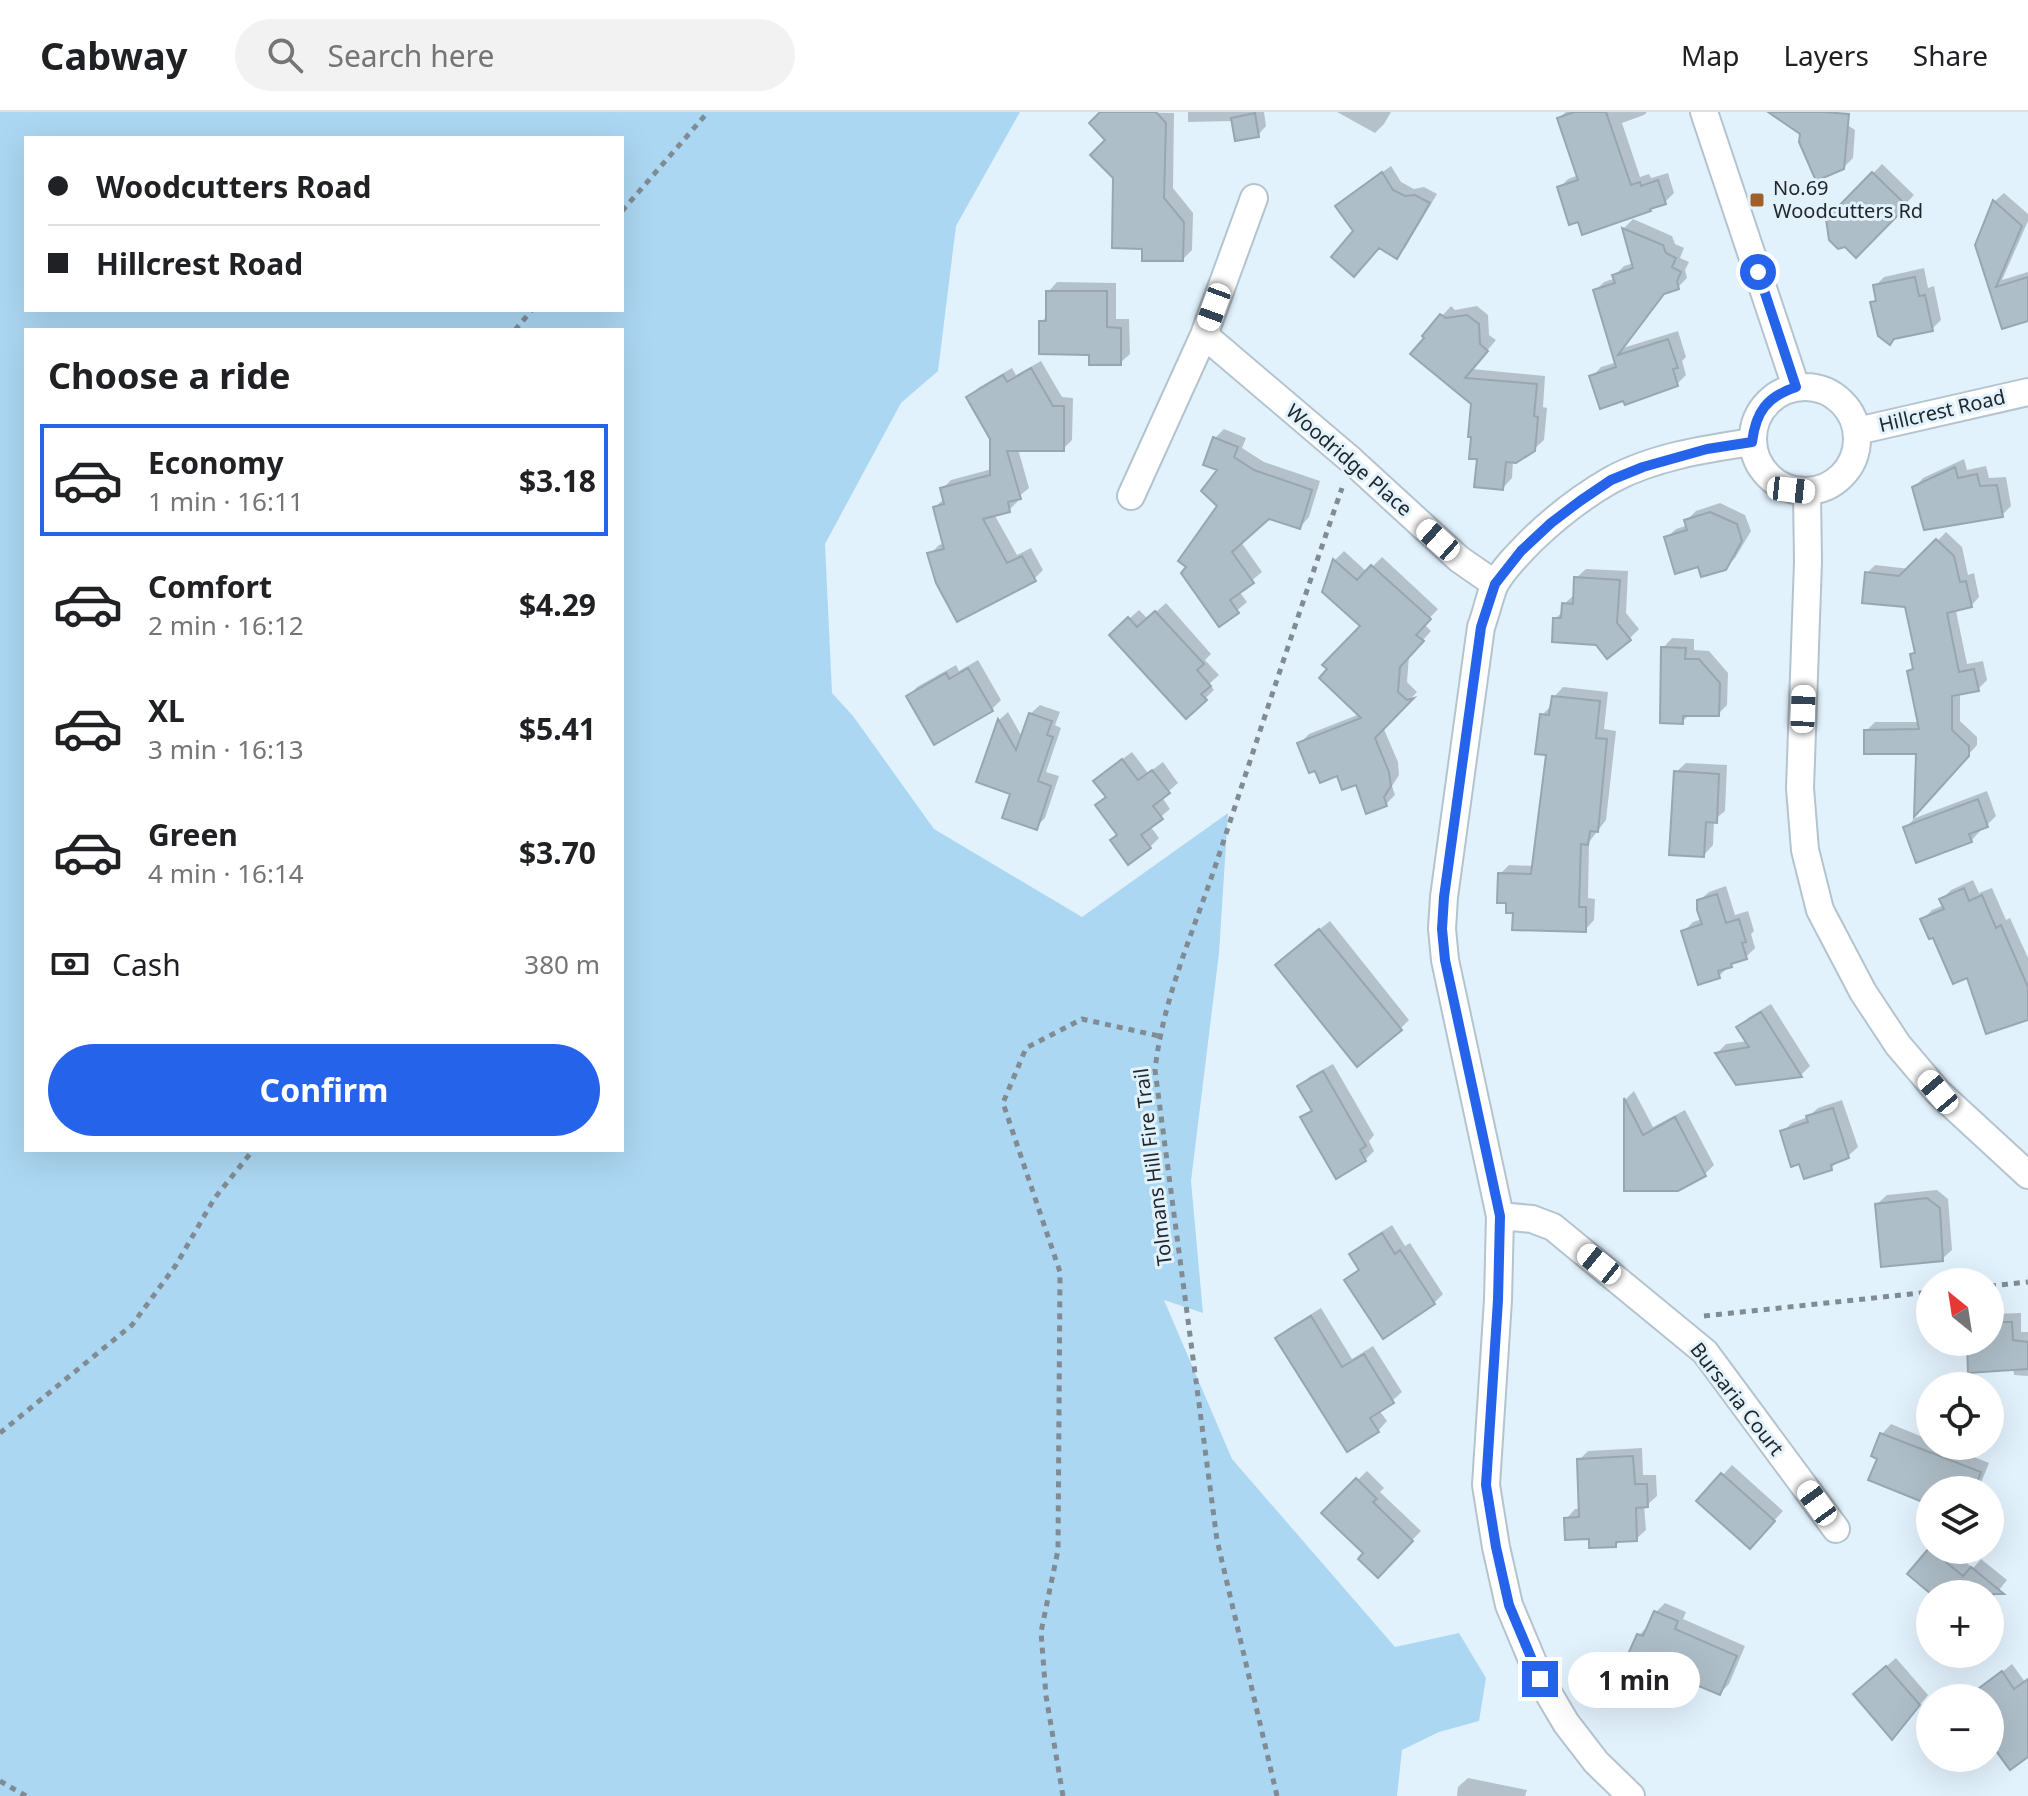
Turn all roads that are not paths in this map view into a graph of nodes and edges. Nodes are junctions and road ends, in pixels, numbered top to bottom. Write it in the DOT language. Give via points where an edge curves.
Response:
graph roads {
  1 [pos="1704,112"];
  2 [pos="1254,198"];
  3 [pos="1204,335"];
  4 [pos="1796,387"];
  5 [pos="2028,392"];
  6 [pos="1857,431"];
  7 [pos="1752,442"];
  8 [pos="1807,492"];
  9 [pos="1131,496"];
  10 [pos="1495,584"];
  11 [pos="2028,1175"];
  12 [pos="1500,1216"];
  13 [pos="1836,1529"];
  14 [pos="1631,1796"];
  1 -- 4 [label="street"];
  2 -- 3 [label="street"];
  3 -- 9 [label="street"];
  3 -- 10 [label="street, Woodridge Place" via="1459,559"];
  4 -- 6 [label="street" via="1814,388 1842,402"];
  4 -- 7 [label="street" via="1770,400 1760,412"];
  5 -- 6 [label="street, Hillcrest Road"];
  6 -- 8 [label="street" via="1850,465 1839,479"];
  7 -- 8 [label="street" via="1755,458 1776,483"];
  7 -- 10 [label="street" via="1673,458 1611,480 1551,523"];
  8 -- 11 [label="street" via="1800,788 1805,850 1820,910 1898,1045 1938,1092"];
  10 -- 12 [label="street" via="1481,627 1442,929"];
  12 -- 13 [label="street, Bursaria Court" via="1553,1227 1705,1352"];
  12 -- 14 [label="street" via="1486,1485 1509,1605 1540,1679 1566,1723"];
}
